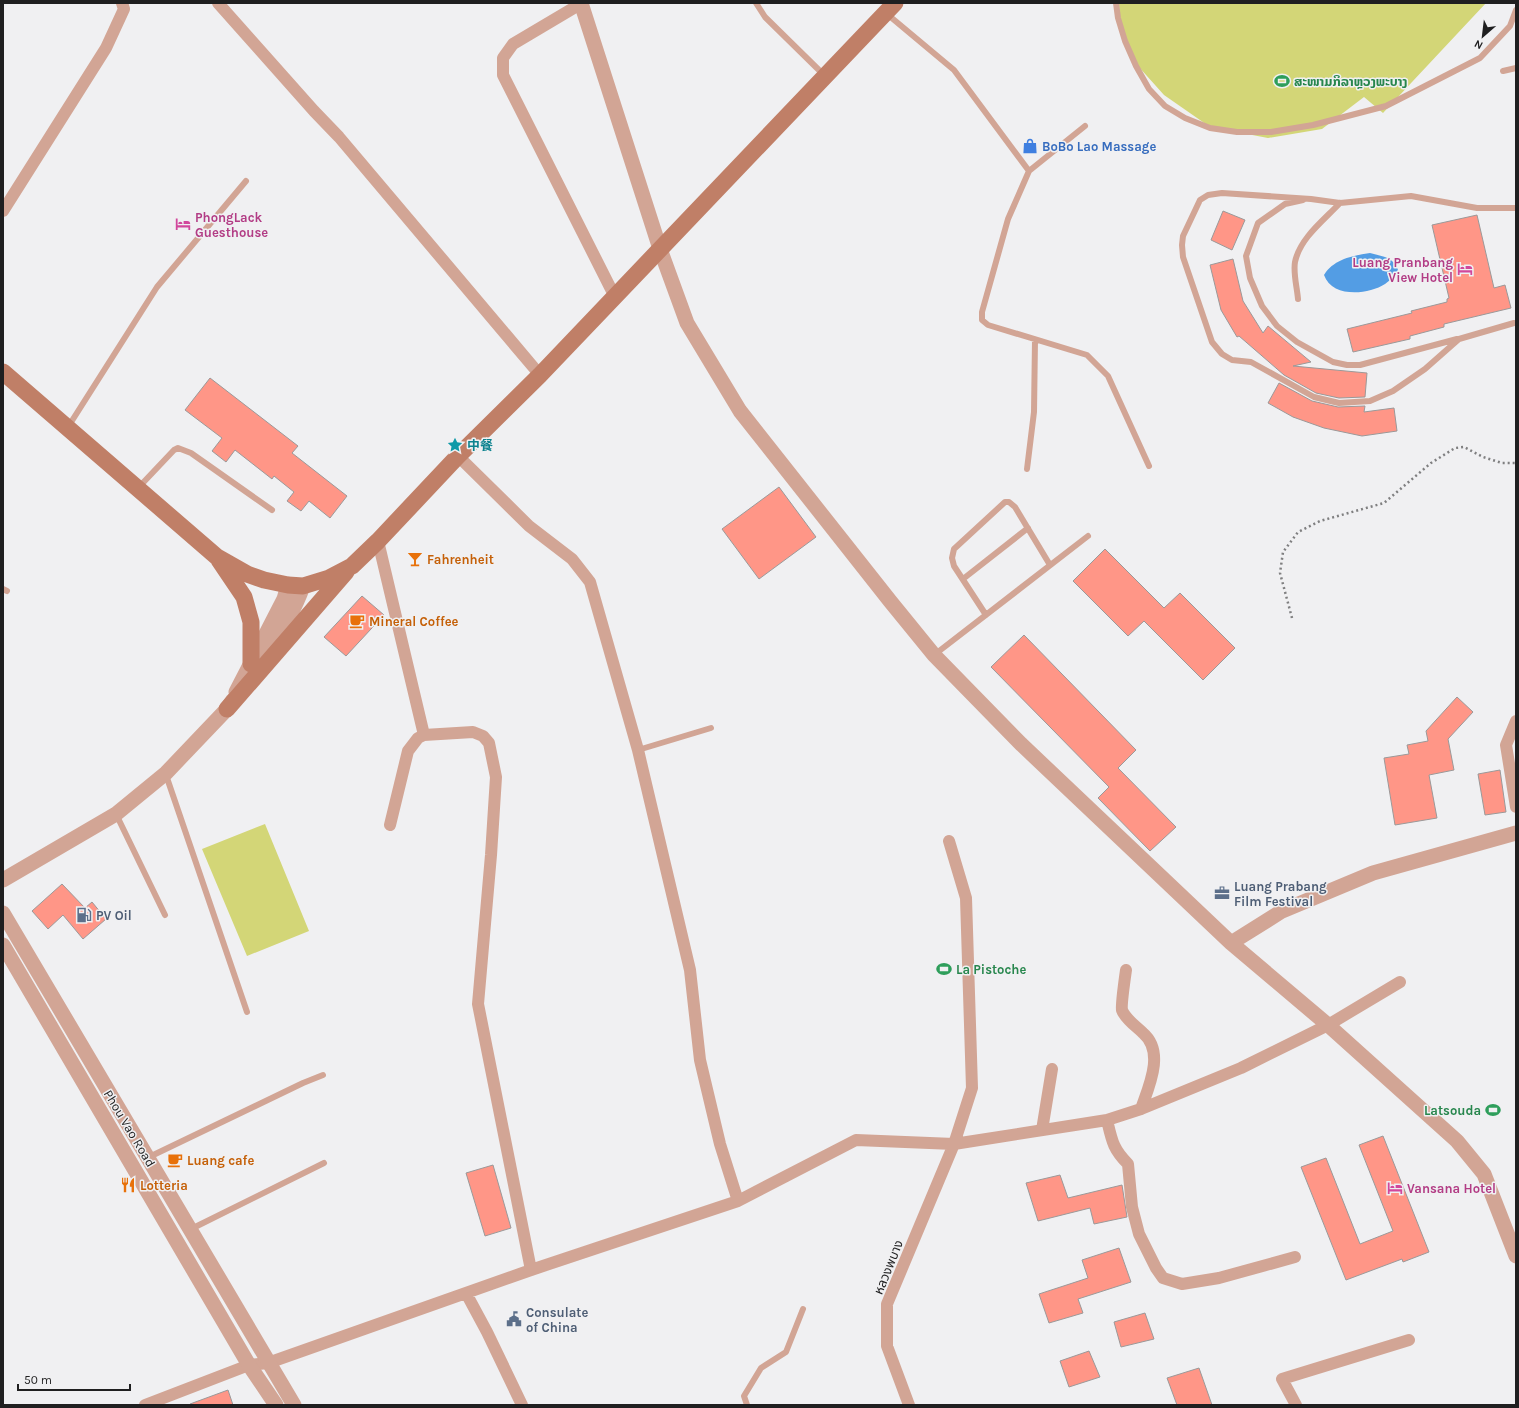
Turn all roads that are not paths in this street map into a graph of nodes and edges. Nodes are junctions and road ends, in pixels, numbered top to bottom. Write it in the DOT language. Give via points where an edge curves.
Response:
graph roads {
  1 [pos="122,3"];
  2 [pos="218,3"];
  3 [pos="581,3"];
  4 [pos="756,3"];
  5 [pos="1116,3"];
  6 [pos="890,8"];
  7 [pos="1516,10"];
  8 [pos="1516,68"];
  9 [pos="1503,71"];
  10 [pos="826,76"];
  11 [pos="1085,126"];
  12 [pos="1029,170"];
  13 [pos="246,181"];
  14 [pos="1311,198"];
  15 [pos="1340,203"];
  16 [pos="1516,208"];
  17 [pos="3,211"];
  18 [pos="660,249"];
  19 [pos="615,297"];
  20 [pos="1298,299"];
  21 [pos="1514,323"];
  22 [pos="1459,339"];
  23 [pos="1035,340"];
  24 [pos="3,372"];
  25 [pos="540,375"];
  26 [pos="68,427"];
  27 [pos="458,456"];
  28 [pos="1149,466"];
  29 [pos="1027,469"];
  30 [pos="138,488"];
  31 [pos="272,510"];
  32 [pos="1028,528"];
  33 [pos="1088,536"];
  34 [pos="378,541"];
  35 [pos="217,557"];
  36 [pos="1050,565"];
  37 [pos="352,566"];
  38 [pos="963,579"];
  39 [pos="296,585"];
  40 [pos="986,615"];
  41 [pos="934,655"];
  42 [pos="251,664"];
  43 [pos="227,709"];
  44 [pos="1516,721"];
  45 [pos="711,728"];
  46 [pos="424,735"];
  47 [pos="638,750"];
  48 [pos="166,773"];
  49 [pos="1516,807"];
  50 [pos="116,814"];
  51 [pos="390,826"];
  52 [pos="1516,833"];
  53 [pos="949,841"];
  54 [pos="3,880"];
  55 [pos="3,913"];
  56 [pos="165,915"];
  57 [pos="1232,943"];
  58 [pos="3,944"];
  59 [pos="1126,970"];
  60 [pos="1400,982"];
  61 [pos="247,1012"];
  62 [pos="1328,1025"];
  63 [pos="1052,1069"];
  64 [pos="323,1075"];
  65 [pos="1141,1109"];
  66 [pos="1107,1120"];
  67 [pos="1042,1130"];
  68 [pos="954,1144"];
  69 [pos="148,1158"];
  70 [pos="324,1163"];
  71 [pos="738,1201"];
  72 [pos="190,1230"];
  73 [pos="1516,1256"];
  74 [pos="1295,1257"];
  75 [pos="531,1270"];
  76 [pos="466,1293"];
  77 [pos="803,1309"];
  78 [pos="1409,1340"];
  79 [pos="268,1363"];
  80 [pos="249,1366"];
  81 [pos="145,1405"];
  82 [pos="276,1405"];
  83 [pos="294,1405"];
  84 [pos="522,1405"];
  85 [pos="747,1405"];
  86 [pos="909,1405"];
  87 [pos="1296,1405"];
  1 -- 17 [label="street" via="124,8 106,48"];
  2 -- 25 [label="street" via="339,137"];
  3 -- 18 [label="street"];
  3 -- 19 [label="street" via="513,44 503,58 503,74"];
  4 -- 10 [label="lane" via="765,17"];
  5 -- 7 [label="lane" via="1125,41 1149,89 1165,106 1185,118 1210,128 1236,132 1271,132 1313,125 1386,106 1480,58 1510,26"];
  6 -- 10 [label="main road"];
  6 -- 12 [label="lane" via="954,70"];
  8 -- 9 [label="lane"];
  10 -- 18 [label="main road"];
  11 -- 12 [label="lane"];
  12 -- 23 [label="lane" via="1008,219 982,320 988,325"];
  13 -- 26 [label="lane" via="158,287"];
  14 -- 15 [label="lane"];
  14 -- 22 [label="lane" via="1285,204 1258,223 1246,256 1250,278 1262,306 1277,326 1297,342 1333,362 1347,365 1360,365"];
  14 -- 22 [label="lane" via="1222,193 1208,195 1200,200 1183,236 1183,257 1212,342 1222,354 1232,360 1250,362 1314,397 1339,403 1370,401 1393,391"];
  15 -- 16 [label="lane" via="1411,196 1477,208"];
  15 -- 20 [label="lane" via="1303,242 1298,253 1295,263"];
  18 -- 19 [label="main road"];
  18 -- 41 [label="street" via="687,323 740,411"];
  19 -- 25 [label="main road"];
  21 -- 22 [label="lane"];
  23 -- 28 [label="lane" via="1087,355 1108,376"];
  23 -- 29 [label="lane" via="1034,412"];
  24 -- 26 [label="main road"];
  25 -- 27 [label="main road"];
  26 -- 30 [label="main road"];
  27 -- 34 [label="main road"];
  27 -- 47 [label="street" via="529,526 572,559 590,582"];
  30 -- 31 [label="lane" via="178,448 191,454"];
  30 -- 35 [label="main road"];
  32 -- 36 [label="lane"];
  32 -- 38 [label="lane"];
  32 -- 38 [label="lane" via="1015,507 1006,502 954,549 954,566"];
  33 -- 36 [label="lane"];
  34 -- 37 [label="main road"];
  34 -- 46 [label="street"];
  35 -- 39 [label="main road" via="247,574 264,580"];
  35 -- 42 [label="main road" via="244,597 251,622"];
  36 -- 40 [label="lane"];
  37 -- 39 [label="main road" via="329,578"];
  37 -- 43 [label="main road"];
  38 -- 40 [label="lane"];
  39 -- 42 [label="street" via="284,599"];
  39 -- 43 [label="street" via="296,605 283,629"];
  40 -- 41 [label="lane"];
  41 -- 57 [label="street" via="1021,744"];
  42 -- 43 [label="street"];
  43 -- 48 [label="street"];
  44 -- 49 [label="street" via="1506,745"];
  45 -- 47 [label="lane"];
  46 -- 51 [label="street" via="418,738 408,751"];
  46 -- 75 [label="street" via="474,732 483,736 489,744 496,777 478,1004"];
  47 -- 71 [label="street" via="690,970 700,1060 720,1144"];
  48 -- 50 [label="street"];
  48 -- 61 [label="lane"];
  50 -- 54 [label="street"];
  50 -- 56 [label="lane"];
  52 -- 57 [label="street" via="1373,874 1282,911"];
  53 -- 68 [label="street, หลวงพบาง" via="966,898 972,1088"];
  55 -- 69 [label="street, Phou Vao Road"];
  57 -- 62 [label="street"];
  58 -- 80 [label="street, Phou Vao Road"];
  59 -- 65 [label="street" via="1122,1010 1149,1038 1153,1050 1154,1071"];
  60 -- 62 [label="street"];
  62 -- 65 [label="street" via="1241,1068"];
  62 -- 73 [label="street" via="1457,1141 1484,1174"];
  63 -- 67 [label="street"];
  64 -- 69 [label="lane"];
  65 -- 66 [label="street"];
  66 -- 67 [label="street"];
  66 -- 74 [label="street" via="1112,1143 1128,1164 1132,1207 1139,1234 1163,1278 1182,1284 1219,1278"];
  67 -- 68 [label="street"];
  68 -- 71 [label="street" via="856,1140"];
  68 -- 86 [label="street, หลวงพบาง" via="888,1304 888,1346"];
  69 -- 72 [label="street, Phou Vao Road"];
  70 -- 72 [label="lane"];
  71 -- 75 [label="street"];
  72 -- 79 [label="street, Phou Vao Road"];
  75 -- 76 [label="street"];
  76 -- 79 [label="street"];
  76 -- 84 [label="street"];
  77 -- 85 [label="lane" via="786,1352 760,1368 744,1396"];
  78 -- 87 [label="street" via="1282,1379"];
  79 -- 80 [label="street"];
  79 -- 83 [label="street, Phou Vao Road"];
  80 -- 81 [label="street"];
  80 -- 82 [label="street, Phou Vao Road"];
}
